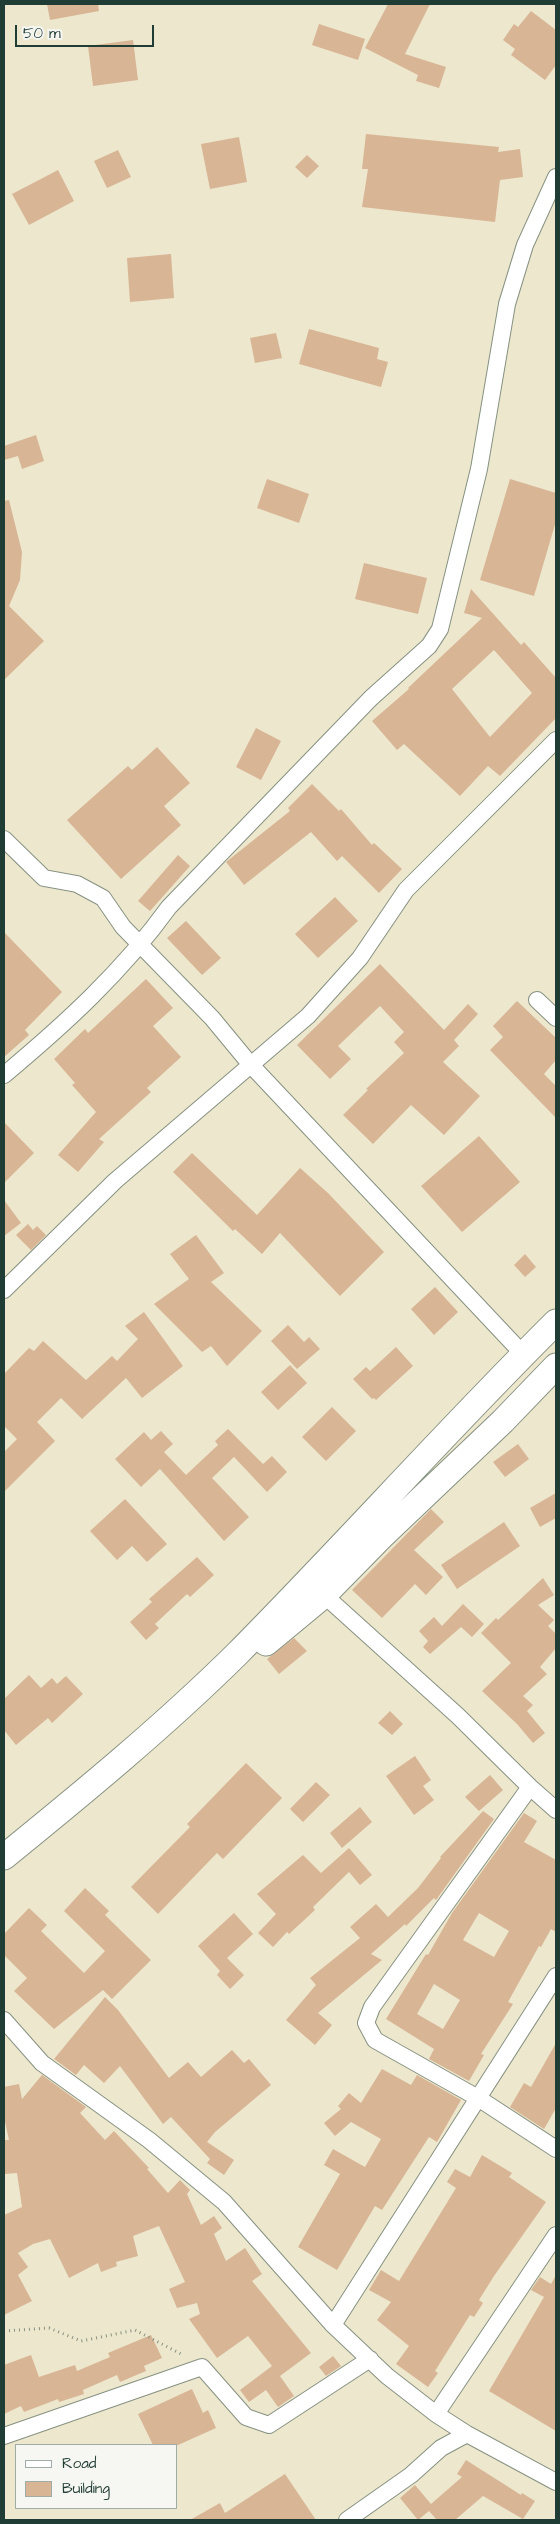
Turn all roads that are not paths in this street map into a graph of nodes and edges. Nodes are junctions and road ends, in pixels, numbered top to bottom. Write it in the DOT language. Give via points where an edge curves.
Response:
graph roads {
  1 [pos="556,177"];
  2 [pos="556,740"];
  3 [pos="4,839"];
  4 [pos="142,945"];
  5 [pos="537,1000"];
  6 [pos="556,1018"];
  7 [pos="250,1064"];
  8 [pos="4,1076"];
  9 [pos="4,1290"];
  10 [pos="556,1322"];
  11 [pos="524,1354"];
  12 [pos="556,1366"];
  13 [pos="313,1590"];
  14 [pos="530,1787"];
  15 [pos="556,1810"];
  16 [pos="4,1857"];
  17 [pos="4,1870"];
  18 [pos="556,1976"];
  19 [pos="4,2020"];
  20 [pos="478,2098"];
  21 [pos="556,2149"];
  22 [pos="556,2235"];
  23 [pos="333,2325"];
  24 [pos="370,2359"];
  25 [pos="436,2414"];
  26 [pos="467,2434"];
  27 [pos="4,2436"];
  28 [pos="556,2481"];
  29 [pos="347,2520"];
  1 -- 4 [label="street" via="525,245 507,304 479,469 440,629 429,646 371,698 169,907"];
  2 -- 7 [label="street" via="406,890 360,958 308,1016"];
  3 -- 4 [label="street" via="44,878 77,884 103,898"];
  4 -- 7 [label="street" via="212,1018"];
  4 -- 8 [label="street" via="88,1002"];
  5 -- 6 [label="street"];
  7 -- 9 [label="street" via="115,1180"];
  7 -- 11 [label="street"];
  10 -- 11 [label="main road"];
  11 -- 13 [label="main road"];
  12 -- 13 [label="main road" via="381,1537"];
  13 -- 14 [label="street" via="458,1716"];
  13 -- 16 [label="main road" via="236,1654 135,1750"];
  13 -- 17 [label="main road" via="145,1755"];
  14 -- 15 [label="street"];
  14 -- 20 [label="street" via="372,2007 366,2023 375,2040"];
  18 -- 20 [label="street"];
  19 -- 23 [label="street" via="42,2063 149,2140 224,2202"];
  20 -- 21 [label="street"];
  20 -- 23 [label="street"];
  22 -- 25 [label="street"];
  23 -- 24 [label="street"];
  24 -- 25 [label="street"];
  24 -- 27 [label="street" via="269,2425 246,2417 202,2367"];
  25 -- 26 [label="street"];
  26 -- 28 [label="street"];
  26 -- 29 [label="street" via="441,2448 411,2475"];
}
